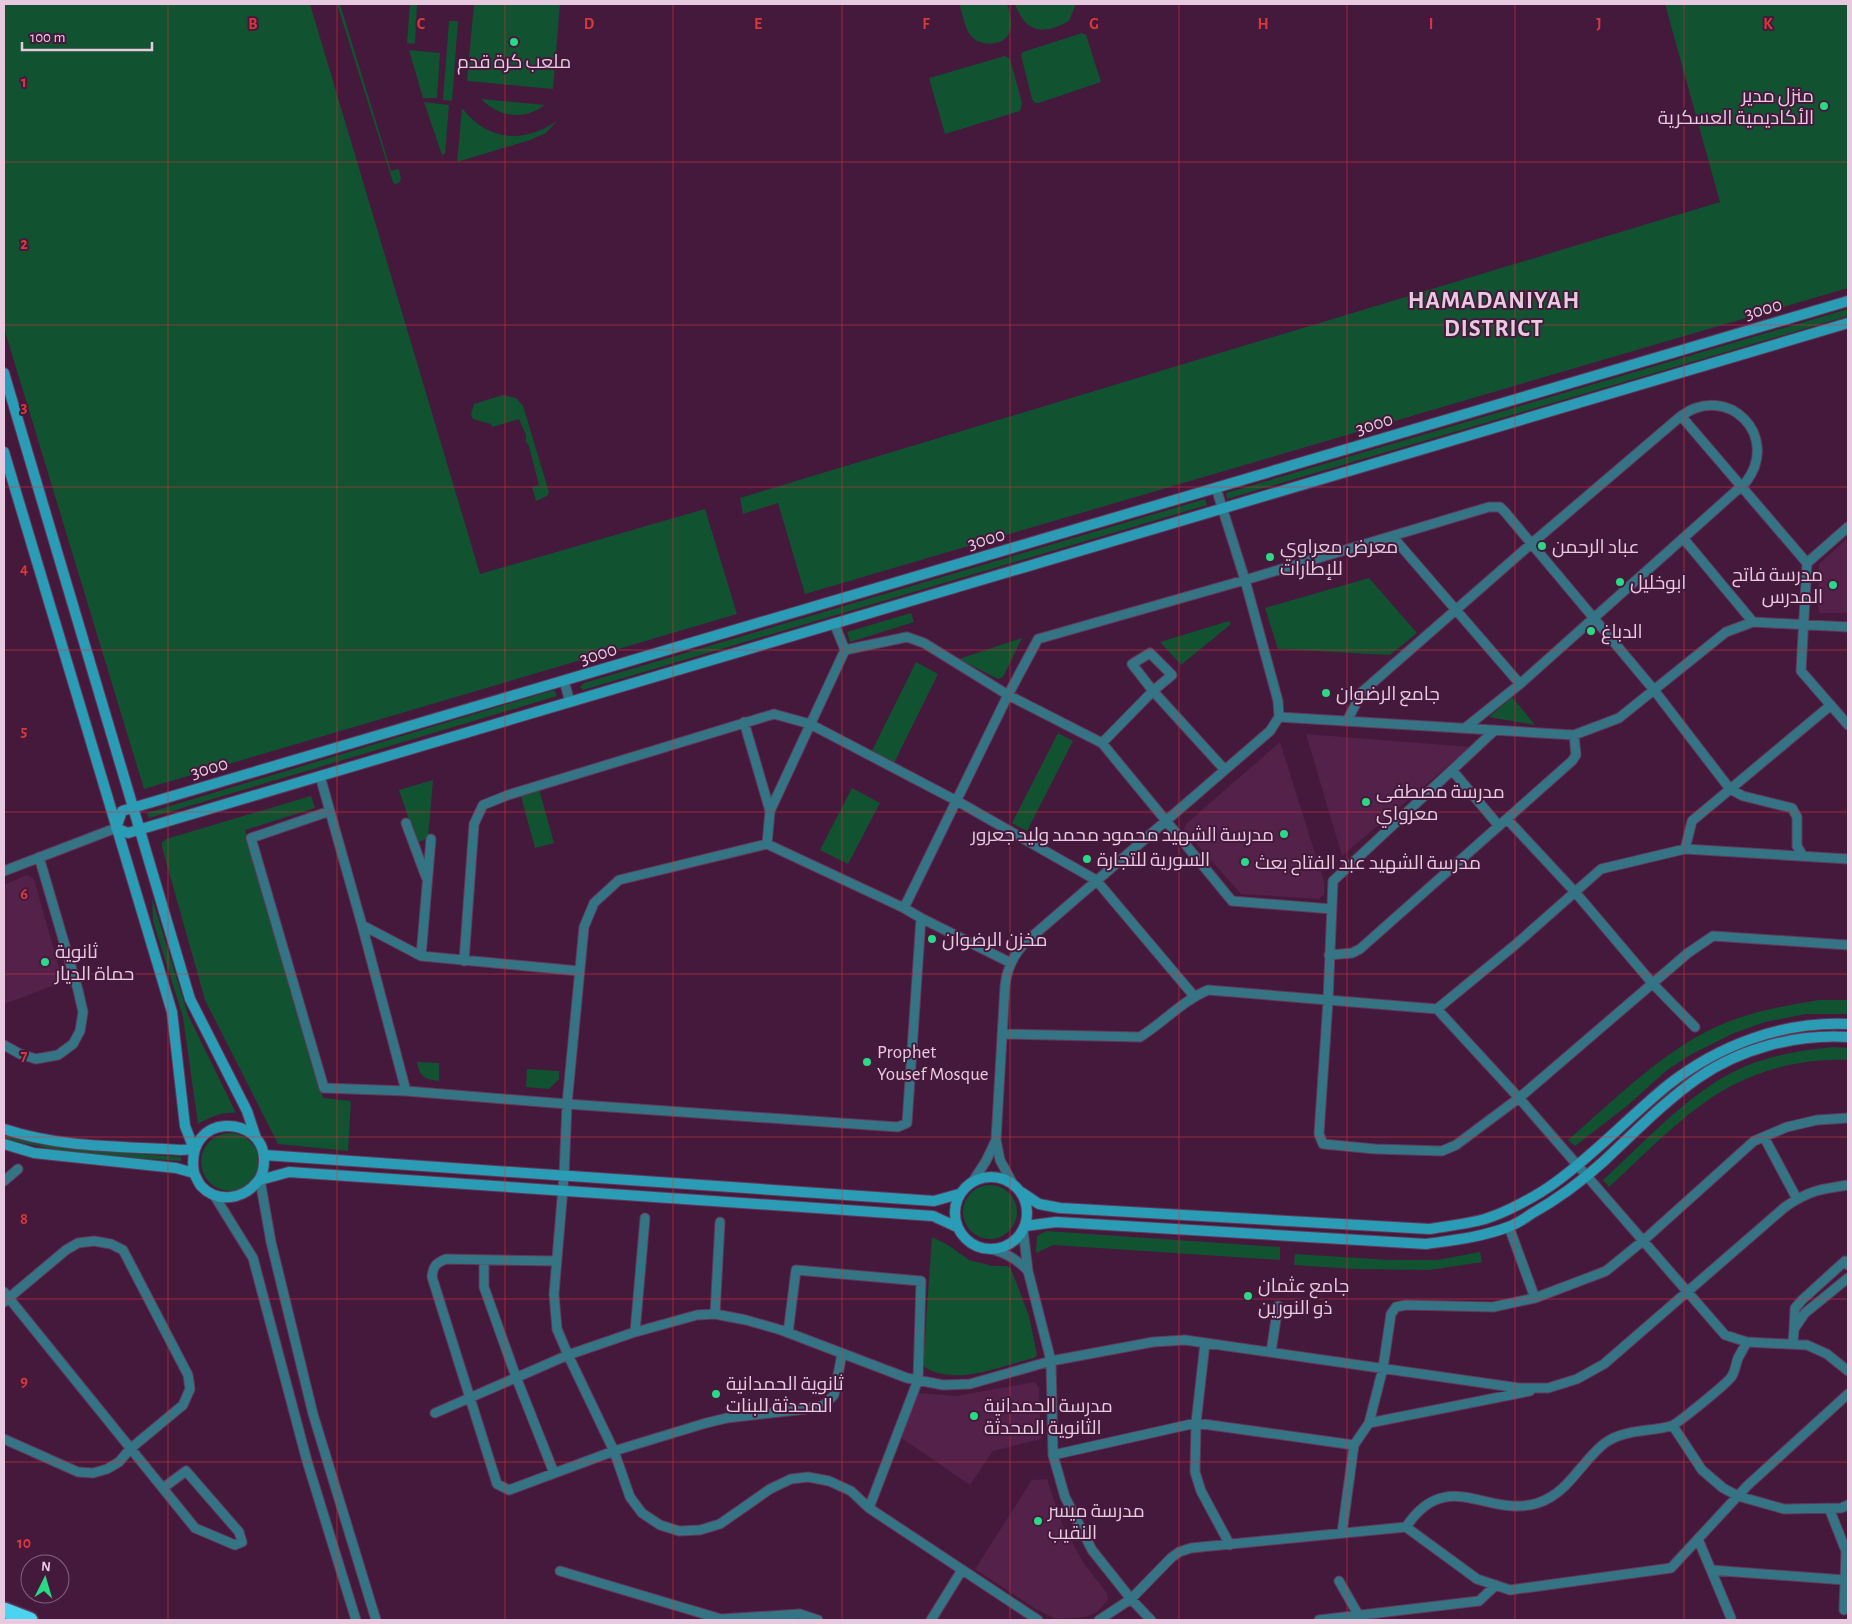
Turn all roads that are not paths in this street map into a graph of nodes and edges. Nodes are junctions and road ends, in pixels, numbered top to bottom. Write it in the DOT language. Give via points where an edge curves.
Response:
graph roads {
  1 [pos="1848,301"];
  2 [pos="1848,323"];
  3 [pos="4,373"];
  4 [pos="1681,416"];
  5 [pos="4,452"];
  6 [pos="1740,487"];
  7 [pos="1216,488"];
  8 [pos="1222,508"];
  9 [pos="1848,527"];
  10 [pos="1392,536"];
  11 [pos="1683,538"];
  12 [pos="1531,544"];
  13 [pos="1807,563"];
  14 [pos="1245,580"];
  15 [pos="1456,610"];
  16 [pos="1594,618"];
  17 [pos="1753,622"];
  18 [pos="834,623"];
  19 [pos="1803,624"];
  20 [pos="1848,627"];
  21 [pos="845,650"];
  22 [pos="564,681"];
  23 [pos="1520,684"];
  24 [pos="1654,690"];
  25 [pos="1153,691"];
  26 [pos="1008,695"];
  27 [pos="570,702"];
  28 [pos="1831,705"];
  29 [pos="1279,717"];
  30 [pos="1347,721"];
  31 [pos="744,722"];
  32 [pos="810,724"];
  33 [pos="1848,725"];
  34 [pos="1465,728"];
  35 [pos="1494,731"];
  36 [pos="1574,735"];
  37 [pos="1102,743"];
  38 [pos="1225,770"];
  39 [pos="1452,770"];
  40 [pos="320,776"];
  41 [pos="1730,788"];
  42 [pos="957,801"];
  43 [pos="133,808"];
  44 [pos="330,811"];
  45 [pos="770,811"];
  46 [pos="1507,819"];
  47 [pos="1167,820"];
  48 [pos="406,823"];
  49 [pos="1499,826"];
  50 [pos="116,828"];
  51 [pos="140,829"];
  52 [pos="431,839"];
  53 [pos="767,844"];
  54 [pos="1685,849"];
  55 [pos="1803,856"];
  56 [pos="39,857"];
  57 [pos="1848,859"];
  58 [pos="4,871"];
  59 [pos="427,879"];
  60 [pos="1096,880"];
  61 [pos="1575,892"];
  62 [pos="904,908"];
  63 [pos="1332,909"];
  64 [pos="920,918"];
  65 [pos="362,925"];
  66 [pos="1848,945"];
  67 [pos="1329,955"];
  68 [pos="421,956"];
  69 [pos="464,961"];
  70 [pos="1010,963"];
  71 [pos="579,971"];
  72 [pos="1653,984"];
  73 [pos="1194,996"];
  74 [pos="1328,1001"];
  75 [pos="1437,1009"];
  76 [pos="1848,1024"];
  77 [pos="1695,1027"];
  78 [pos="1002,1034"];
  79 [pos="1848,1037"];
  80 [pos="4,1044"];
  81 [pos="406,1091"];
  82 [pos="1519,1098"];
  83 [pos="567,1104"];
  84 [pos="1848,1118"];
  85 [pos="4,1129"];
  86 [pos="1764,1137"];
  87 [pos="256,1138"];
  88 [pos="996,1140"];
  89 [pos="4,1144"];
  90 [pos="194,1149"];
  91 [pos="264,1155"];
  92 [pos="1578,1165"];
  93 [pos="18,1169"];
  94 [pos="194,1172"];
  95 [pos="564,1176"];
  96 [pos="1587,1176"];
  97 [pos="260,1180"];
  98 [pos="4,1181"];
  99 [pos="973,1181"];
  100 [pos="1013,1184"];
  101 [pos="1848,1185"];
  102 [pos="563,1191"];
  103 [pos="1021,1192"];
  104 [pos="959,1194"];
  105 [pos="214,1195"];
  106 [pos="1797,1199"];
  107 [pos="645,1218"];
  108 [pos="720,1222"];
  109 [pos="1347,1224"];
  110 [pos="957,1227"];
  111 [pos="1509,1227"];
  112 [pos="1024,1228"];
  113 [pos="1346,1238"];
  114 [pos="1644,1240"];
  115 [pos="991,1250"];
  116 [pos="484,1260"];
  117 [pos="556,1261"];
  118 [pos="1848,1265"];
  119 [pos="1028,1271"];
  120 [pos="1848,1278"];
  121 [pos="1688,1291"];
  122 [pos="6,1297"];
  123 [pos="1535,1298"];
  124 [pos="1278,1306"];
  125 [pos="715,1314"];
  126 [pos="1794,1329"];
  127 [pos="635,1332"];
  128 [pos="788,1333"];
  129 [pos="1747,1342"];
  130 [pos="1205,1343"];
  131 [pos="1793,1344"];
  132 [pos="1271,1352"];
  133 [pos="842,1354"];
  134 [pos="568,1355"];
  135 [pos="1051,1361"];
  136 [pos="1383,1368"];
  137 [pos="1848,1371"];
  138 [pos="516,1377"];
  139 [pos="918,1380"];
  140 [pos="1548,1388"];
  141 [pos="1848,1394"];
  142 [pos="468,1398"];
  143 [pos="435,1413"];
  144 [pos="1196,1423"];
  145 [pos="1369,1423"];
  146 [pos="1673,1426"];
  147 [pos="4,1439"];
  148 [pos="1354,1445"];
  149 [pos="130,1449"];
  150 [pos="614,1451"];
  151 [pos="1052,1455"];
  152 [pos="554,1473"];
  153 [pos="163,1488"];
  154 [pos="1738,1496"];
  155 [pos="1848,1504"];
  156 [pos="869,1508"];
  157 [pos="1830,1508"];
  158 [pos="1406,1527"];
  159 [pos="1342,1533"];
  160 [pos="1698,1539"];
  161 [pos="1230,1544"];
  162 [pos="1847,1565"];
  163 [pos="962,1570"];
  164 [pos="1711,1570"];
  165 [pos="560,1571"];
  166 [pos="1845,1580"];
  167 [pos="1339,1581"];
  168 [pos="1496,1585"];
  169 [pos="1846,1592"];
  170 [pos="1131,1599"];
  171 [pos="4,1610"];
  172 [pos="1844,1610"];
  173 [pos="1359,1618"];
  174 [pos="1731,1618"];
  175 [pos="30,1620"];
  176 [pos="356,1620"];
  177 [pos="376,1620"];
  178 [pos="818,1620"];
  179 [pos="931,1620"];
  180 [pos="1038,1620"];
  181 [pos="1099,1620"];
  182 [pos="1151,1620"];
  183 [pos="1319,1620"];
  1 -- 7 [label="street, 3000"];
  2 -- 8 [label="street, 3000"];
  3 -- 43 [label="street"];
  4 -- 6 [label="street"];
  4 -- 6 [label="street" via="1694,408 1716,405 1730,408 1747,422 1757,441 1758,456 1754,470"];
  4 -- 12 [label="street"];
  5 -- 50 [label="street"];
  6 -- 11 [label="street"];
  6 -- 13 [label="street"];
  7 -- 8 [label="street"];
  7 -- 22 [label="street, 3000"];
  8 -- 14 [label="street"];
  8 -- 18 [label="street, 3000"];
  9 -- 13 [label="street"];
  10 -- 12 [label="street" via="1489,507 1500,507"];
  10 -- 14 [label="street"];
  10 -- 15 [label="street"];
  11 -- 16 [label="street"];
  11 -- 17 [label="street"];
  12 -- 15 [label="street"];
  12 -- 16 [label="street"];
  13 -- 19 [label="street"];
  14 -- 26 [label="street" via="1038,639"];
  14 -- 29 [label="street" via="1280,706"];
  15 -- 23 [label="street"];
  15 -- 30 [label="street" via="1362,692"];
  16 -- 23 [label="street"];
  16 -- 24 [label="street"];
  17 -- 19 [label="street"];
  17 -- 24 [label="street" via="1726,632"];
  18 -- 21 [label="street"];
  18 -- 27 [label="street, 3000"];
  19 -- 20 [label="street"];
  19 -- 28 [label="street" via="1801,671"];
  21 -- 26 [label="street" via="908,637 924,643"];
  21 -- 32 [label="street"];
  22 -- 27 [label="street, 3000"];
  22 -- 43 [label="street, 3000"];
  23 -- 34 [label="street"];
  24 -- 36 [label="street" via="1619,718"];
  24 -- 41 [label="street"];
  25 -- 25 [label="street" via="1172,675 1150,653 1132,664"];
  25 -- 37 [label="street"];
  25 -- 38 [label="street"];
  26 -- 37 [label="street"];
  26 -- 42 [label="street"];
  27 -- 40 [label="street, 3000"];
  28 -- 33 [label="street"];
  28 -- 41 [label="street"];
  29 -- 30 [label="street"];
  29 -- 38 [label="street" via="1270,730"];
  30 -- 34 [label="street"];
  31 -- 32 [label="street" via="774,714"];
  31 -- 45 [label="street"];
  31 -- 69 [label="street" via="483,805 474,824"];
  32 -- 42 [label="street"];
  32 -- 45 [label="street"];
  34 -- 35 [label="street"];
  35 -- 36 [label="street"];
  35 -- 39 [label="street"];
  36 -- 46 [label="street" via="1576,755 1572,761"];
  37 -- 47 [label="street"];
  38 -- 47 [label="street"];
  39 -- 49 [label="street"];
  39 -- 63 [label="street" via="1333,881"];
  40 -- 44 [label="street"];
  40 -- 51 [label="street, 3000"];
  41 -- 54 [label="street" via="1692,821"];
  41 -- 55 [label="street" via="1743,796 1792,808 1797,817 1797,846"];
  42 -- 60 [label="street"];
  42 -- 62 [label="street"];
  43 -- 50 [label="street, 3000" via="122,811"];
  43 -- 51 [label="street"];
  44 -- 65 [label="street"];
  44 -- 81 [label="street" via="251,838 324,1088"];
  45 -- 53 [label="street"];
  46 -- 49 [label="street"];
  46 -- 61 [label="street"];
  47 -- 60 [label="street"];
  47 -- 63 [label="street" via="1232,901"];
  48 -- 59 [label="street"];
  49 -- 67 [label="street" via="1360,949"];
  50 -- 51 [label="street, 3000" via="128,832"];
  50 -- 56 [label="street"];
  50 -- 90 [label="street" via="172,1012 185,1126"];
  51 -- 87 [label="street" via="190,999 247,1112"];
  52 -- 59 [label="street"];
  53 -- 62 [label="street"];
  53 -- 71 [label="street" via="619,880 594,903 584,928"];
  54 -- 55 [label="street"];
  54 -- 61 [label="street" via="1601,869"];
  55 -- 57 [label="street"];
  56 -- 58 [label="street"];
  56 -- 80 [label="street" via="78,990 83,1012 80,1031 73,1044 58,1055 36,1059"];
  59 -- 68 [label="street"];
  60 -- 70 [label="street" via="1023,945"];
  60 -- 73 [label="street"];
  61 -- 72 [label="street"];
  61 -- 75 [label="street"];
  62 -- 64 [label="street"];
  63 -- 67 [label="street"];
  64 -- 70 [label="street"];
  64 -- 83 [label="street" via="907,1123 898,1127"];
  65 -- 68 [label="street"];
  65 -- 81 [label="street"];
  66 -- 72 [label="street" via="1713,936"];
  67 -- 74 [label="street"];
  68 -- 69 [label="street"];
  69 -- 71 [label="street"];
  70 -- 78 [label="street"];
  71 -- 83 [label="street"];
  72 -- 77 [label="street"];
  72 -- 82 [label="street"];
  73 -- 74 [label="street" via="1208,990"];
  73 -- 78 [label="street" via="1140,1037"];
  74 -- 75 [label="street"];
  74 -- 82 [label="street" via="1319,1134 1323,1144 1442,1151 1456,1145"];
  75 -- 82 [label="street"];
  76 -- 92 [label="street" via="1824,1023 1789,1029 1754,1038 1720,1052 1668,1086"];
  78 -- 88 [label="street"];
  79 -- 96 [label="street" via="1792,1040 1726,1062 1674,1097"];
  81 -- 83 [label="street"];
  82 -- 92 [label="street"];
  83 -- 95 [label="street"];
  84 -- 86 [label="street" via="1817,1120"];
  85 -- 90 [label="street" via="38,1139 72,1143"];
  86 -- 106 [label="street"];
  86 -- 114 [label="street" via="1754,1141"];
  87 -- 90 [label="street" via="244,1128 230,1125 208,1132"];
  87 -- 91 [label="street"];
  88 -- 99 [label="street"];
  88 -- 100 [label="street" via="1000,1160"];
  89 -- 94 [label="street" via="34,1153"];
  90 -- 94 [label="street"];
  91 -- 95 [label="street"];
  91 -- 97 [label="street"];
  92 -- 96 [label="street"];
  92 -- 109 [label="street" via="1522,1202 1486,1218 1429,1229"];
  93 -- 98 [label="street"];
  94 -- 105 [label="street" via="201,1186"];
  95 -- 102 [label="street"];
  95 -- 104 [label="street" via="934,1201"];
  96 -- 111 [label="street" via="1557,1200"];
  96 -- 114 [label="street"];
  97 -- 102 [label="street" via="289,1172"];
  97 -- 105 [label="street" via="248,1192 231,1198"];
  97 -- 177 [label="street" via="271,1242 313,1414"];
  99 -- 100 [label="street" via="994,1176"];
  99 -- 104 [label="street"];
  100 -- 103 [label="street"];
  101 -- 106 [label="street" via="1816,1190"];
  102 -- 110 [label="street" via="933,1216"];
  102 -- 117 [label="street"];
  103 -- 109 [label="street" via="1038,1204 1060,1208"];
  103 -- 112 [label="street" via="1027,1209"];
  104 -- 110 [label="street" via="954,1216"];
  105 -- 176 [label="street" via="253,1258 307,1461"];
  106 -- 121 [label="street"];
  107 -- 127 [label="street"];
  108 -- 125 [label="street"];
  109 -- 113 [label="street"];
  110 -- 115 [label="street" via="970,1243"];
  111 -- 113 [label="street" via="1426,1244"];
  111 -- 123 [label="street"];
  112 -- 113 [label="street" via="1056,1222"];
  112 -- 115 [label="street" via="1010,1244"];
  112 -- 119 [label="street"];
  114 -- 121 [label="street"];
  114 -- 123 [label="street" via="1606,1271"];
  115 -- 119 [label="street" via="1015,1259"];
  116 -- 117 [label="street"];
  116 -- 138 [label="street" via="484,1287"];
  116 -- 142 [label="street" via="446,1259 432,1268"];
  117 -- 134 [label="street" via="557,1329"];
  118 -- 126 [label="street" via="1845,1261 1795,1308"];
  119 -- 135 [label="street"];
  120 -- 126 [label="street" via="1805,1313"];
  121 -- 129 [label="street" via="1726,1335"];
  121 -- 140 [label="street" via="1604,1364 1577,1379"];
  122 -- 149 [label="street"];
  122 -- 149 [label="street" via="78,1243 94,1241 123,1250 188,1375 190,1389 183,1405"];
  123 -- 136 [label="street" via="1493,1307 1396,1307 1391,1314"];
  124 -- 132 [label="street"];
  125 -- 127 [label="street" via="697,1315"];
  125 -- 128 [label="street"];
  126 -- 131 [label="street"];
  127 -- 134 [label="street"];
  128 -- 133 [label="street"];
  128 -- 139 [label="street" via="796,1270 921,1281"];
  129 -- 131 [label="street"];
  129 -- 146 [label="street" via="1732,1377"];
  130 -- 132 [label="street"];
  130 -- 135 [label="street" via="1185,1340 1153,1342"];
  130 -- 144 [label="street"];
  131 -- 137 [label="street" via="1827,1354"];
  132 -- 136 [label="street"];
  133 -- 139 [label="street"];
  133 -- 150 [label="street" via="834,1395 824,1405 727,1418"];
  134 -- 138 [label="street"];
  134 -- 150 [label="street"];
  135 -- 139 [label="street" via="970,1384 943,1385"];
  135 -- 151 [label="street"];
  136 -- 140 [label="street" via="1519,1388"];
  136 -- 145 [label="street"];
  138 -- 142 [label="street"];
  138 -- 152 [label="street"];
  139 -- 156 [label="street"];
  140 -- 145 [label="street"];
  141 -- 154 [label="street"];
  142 -- 143 [label="street"];
  142 -- 152 [label="street" via="497,1484 509,1490"];
  144 -- 148 [label="street"];
  144 -- 151 [label="street"];
  144 -- 161 [label="street" via="1195,1472 1201,1491"];
  145 -- 148 [label="street"];
  146 -- 154 [label="street" via="1702,1470"];
  146 -- 158 [label="street" via="1633,1431 1613,1438 1570,1481 1550,1498 1537,1503 1513,1506 1452,1496 1425,1504"];
  147 -- 149 [label="street" via="86,1473 113,1466"];
  148 -- 159 [label="street"];
  149 -- 153 [label="street"];
  150 -- 152 [label="street"];
  150 -- 156 [label="street" via="630,1497 642,1513 660,1525 680,1531 720,1524 790,1479 808,1477 829,1481 852,1491"];
  151 -- 170 [label="street" via="1065,1497 1092,1550"];
  153 -- 153 [label="street" via="196,1528 235,1544 242,1542 239,1532 186,1471"];
  154 -- 157 [label="street" via="1784,1509"];
  154 -- 160 [label="street"];
  155 -- 157 [label="street"];
  156 -- 163 [label="street"];
  157 -- 162 [label="street" via="1846,1551"];
  158 -- 159 [label="street"];
  158 -- 168 [label="street" via="1477,1579"];
  159 -- 161 [label="street"];
  160 -- 164 [label="street"];
  160 -- 168 [label="street" via="1671,1568 1510,1590"];
  161 -- 170 [label="street" via="1178,1552"];
  162 -- 166 [label="street"];
  163 -- 179 [label="street"];
  163 -- 180 [label="street"];
  164 -- 166 [label="street"];
  164 -- 174 [label="street"];
  165 -- 178 [label="street" via="721,1618 800,1614"];
  166 -- 169 [label="street"];
  167 -- 173 [label="street"];
  168 -- 173 [label="street" via="1479,1601"];
  169 -- 172 [label="street"];
  170 -- 181 [label="street"];
  170 -- 182 [label="street"];
  171 -- 175 [label="highway"];
  173 -- 183 [label="street"];
}
